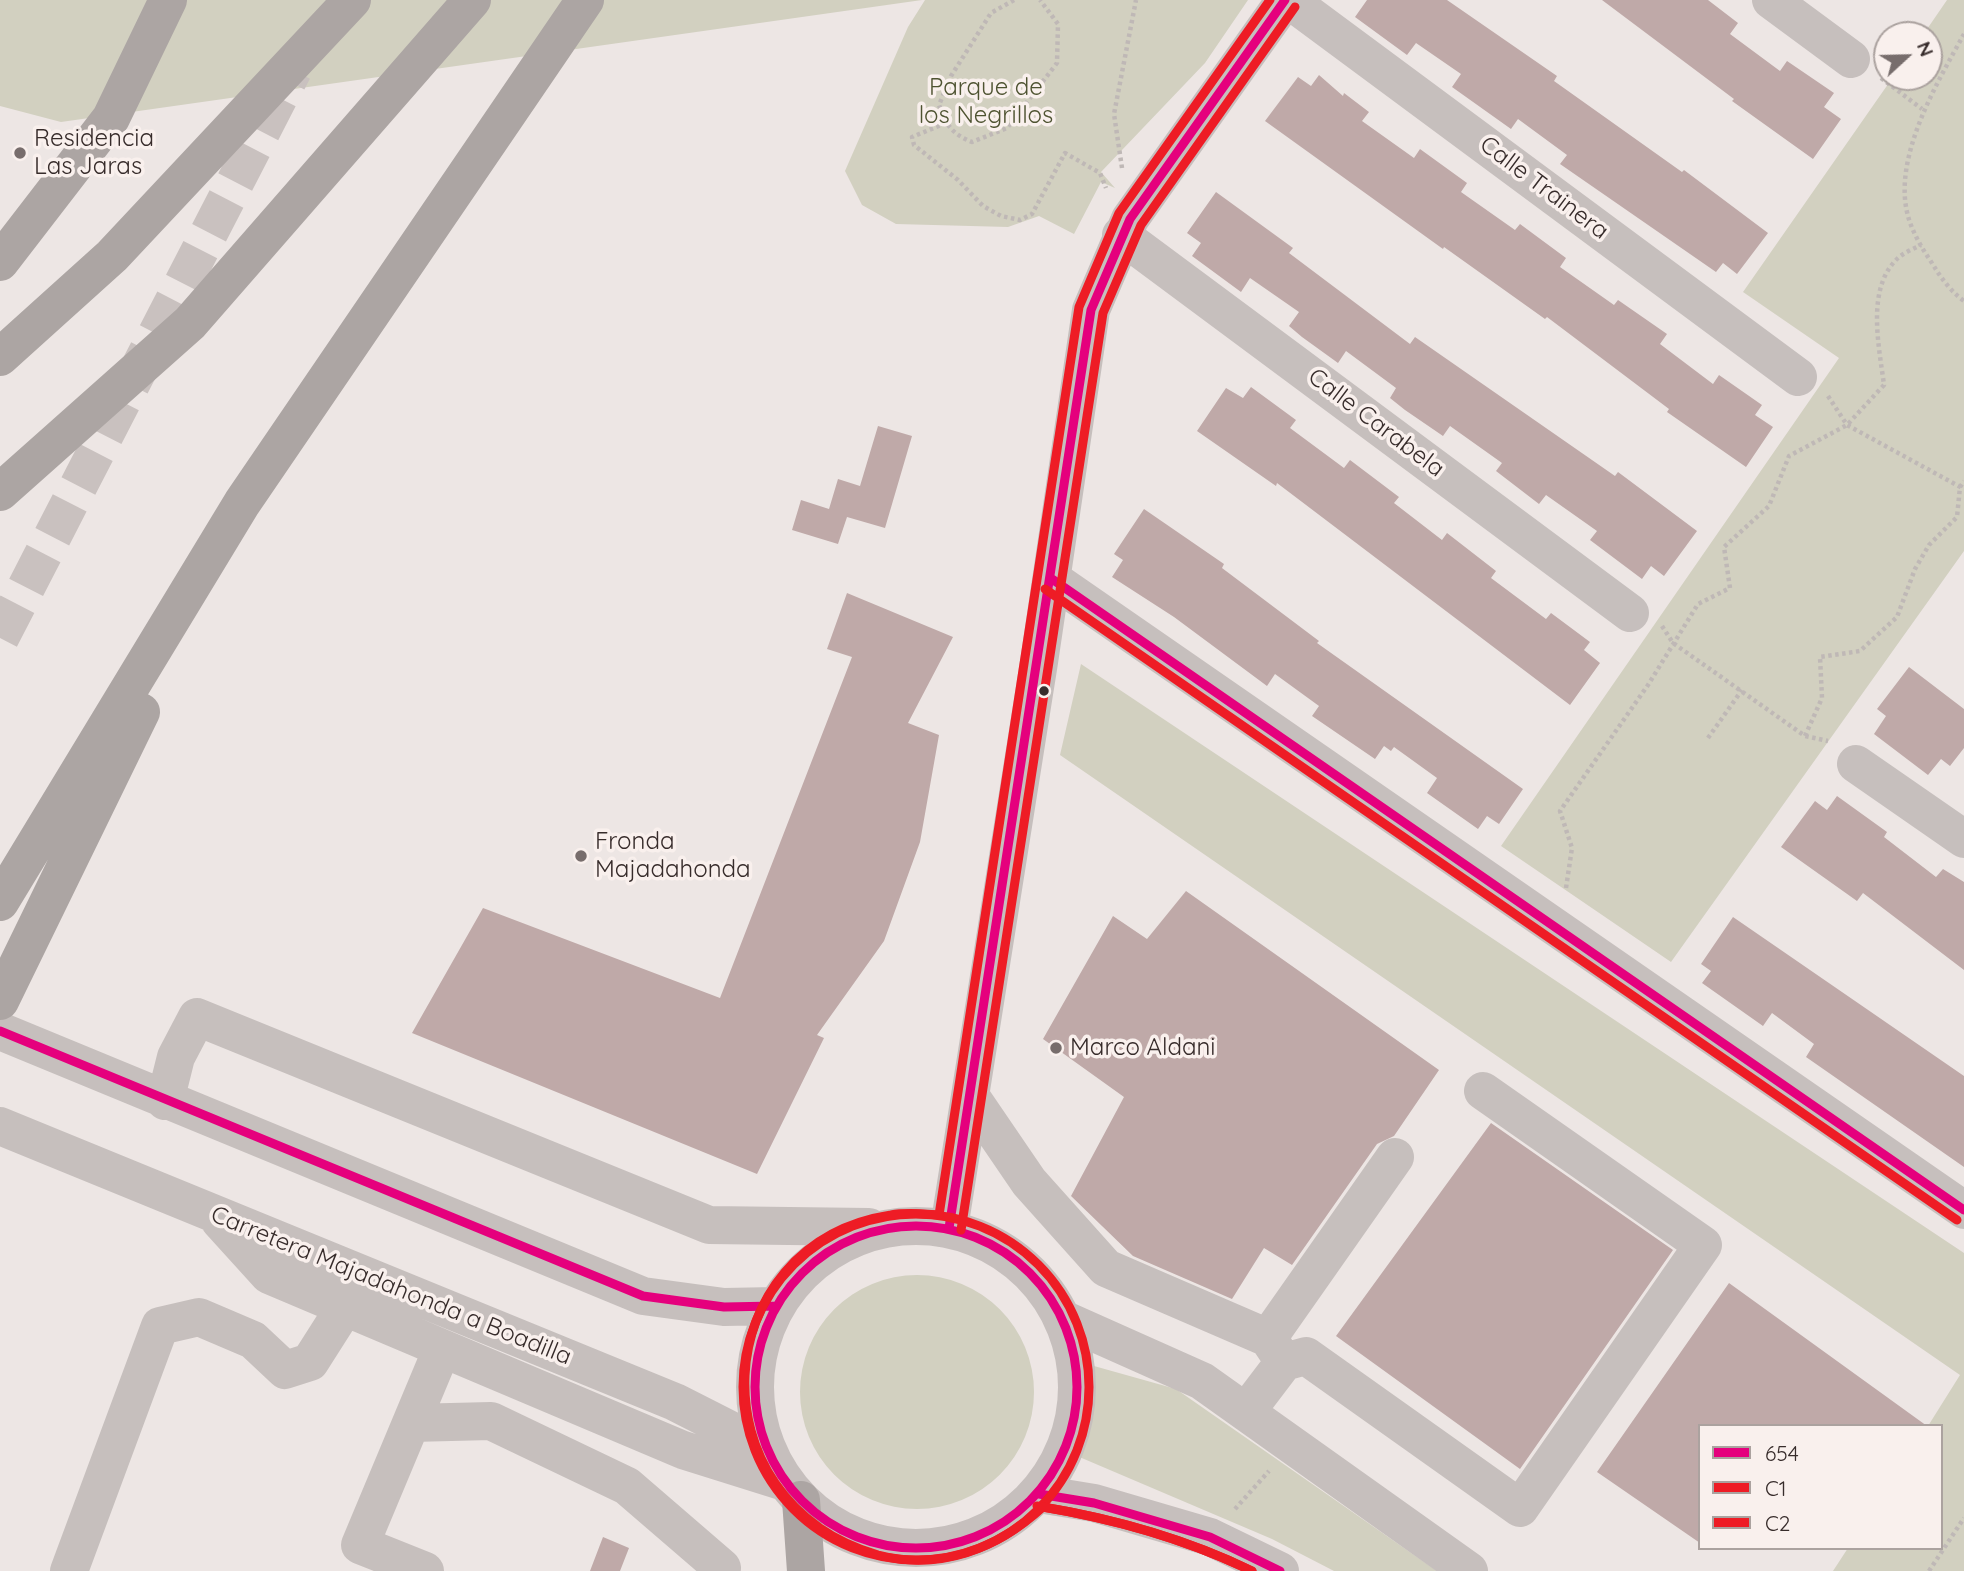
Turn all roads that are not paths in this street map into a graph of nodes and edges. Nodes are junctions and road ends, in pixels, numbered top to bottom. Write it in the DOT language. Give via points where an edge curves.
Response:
graph roads {
  1 [pos="168,0"];
  2 [pos="352,0"];
  3 [pos="472,0"];
  4 [pos="585,0"];
  5 [pos="1287,0"];
  6 [pos="1771,0"];
  7 [pos="1864,67"];
  8 [pos="1121,235"];
  9 [pos="0,262"];
  10 [pos="0,357"];
  11 [pos="1809,381"];
  12 [pos="0,492"];
  13 [pos="242,503"];
  14 [pos="1052,579"];
  15 [pos="1644,616"];
  16 [pos="1847,756"];
  17 [pos="1964,839"];
  18 [pos="0,902"];
  19 [pos="0,1001"];
  20 [pos="0,1031"];
  21 [pos="1483,1091"];
  22 [pos="971,1097"];
  23 [pos="164,1101"];
  24 [pos="0,1126"];
  25 [pos="1395,1157"];
  26 [pos="1964,1210"];
  27 [pos="214,1214"];
  28 [pos="893,1227"];
  29 [pos="949,1228"];
  30 [pos="776,1306"];
  31 [pos="345,1307"];
  32 [pos="1063,1319"];
  33 [pos="442,1349"];
  34 [pos="1276,1350"];
  35 [pos="1246,1412"];
  36 [pos="411,1423"];
  37 [pos="786,1481"];
  38 [pos="1039,1494"];
  39 [pos="354,1558"];
  40 [pos="899,1560"];
  41 [pos="722,1568"];
  42 [pos="69,1571"];
  43 [pos="425,1571"];
  44 [pos="806,1571"];
  45 [pos="1280,1571"];
  46 [pos="1469,1571"];
  1 -- 9 [label="highway" via="111,118"];
  2 -- 10 [label="highway" via="112,256"];
  3 -- 12 [label="highway" via="190,323"];
  4 -- 13 [label="highway"];
  5 -- 8 [label="street"];
  5 -- 11 [label="street, Calle Trainera"];
  6 -- 7 [label="street"];
  8 -- 14 [label="street" via="1091,310"];
  8 -- 15 [label="street, Calle Carabela"];
  13 -- 18 [label="highway"];
  13 -- 19 [label="highway"];
  14 -- 22 [label="street"];
  14 -- 26 [label="street"];
  16 -- 17 [label="street"];
  20 -- 23 [label="street"];
  21 -- 34 [label="street" via="1703,1245 1520,1508 1306,1356"];
  22 -- 29 [label="street"];
  22 -- 34 [label="street" via="1029,1182 1106,1268"];
  23 -- 28 [label="street, Carretera Majadahonda a Boadilla" via="176,1057 197,1017 709,1225"];
  23 -- 30 [label="street" via="643,1296 724,1307"];
  24 -- 27 [label="street, Carretera Majadahonda a Boadilla"];
  25 -- 34 [label="street"];
  27 -- 31 [label="street" via="269,1275"];
  27 -- 37 [label="street, Carretera Majadahonda a Boadilla" via="675,1402 738,1434"];
  28 -- 29 [label="street, Carretera Majadahonda a Boadilla"];
  28 -- 30 [label="street" via="858,1236 825,1252 798,1276"];
  29 -- 32 [label="street, Carretera Majadahonda a Boadilla" via="996,1246 1035,1277"];
  30 -- 37 [label="street" via="760,1343 755,1383 759,1424"];
  31 -- 33 [label="street"];
  31 -- 42 [label="street" via="310,1362 285,1370 253,1340 199,1317 160,1326"];
  32 -- 35 [label="street" via="1202,1381"];
  32 -- 38 [label="street, Carretera Majadahonda a Boadilla" via="1077,1364 1077,1410 1064,1454"];
  33 -- 36 [label="street"];
  33 -- 37 [label="street" via="683,1450"];
  34 -- 35 [label="street"];
  35 -- 46 [label="street"];
  36 -- 39 [label="street"];
  36 -- 41 [label="street" via="491,1421 627,1486"];
  37 -- 40 [label="street, Carretera Majadahonda a Boadilla" via="834,1526"];
  37 -- 44 [label="highway"];
  38 -- 40 [label="street, Carretera Majadahonda a Boadilla" via="1013,1518 983,1536"];
  38 -- 45 [label="street" via="1094,1503 1210,1537"];
  39 -- 43 [label="street"];
}
